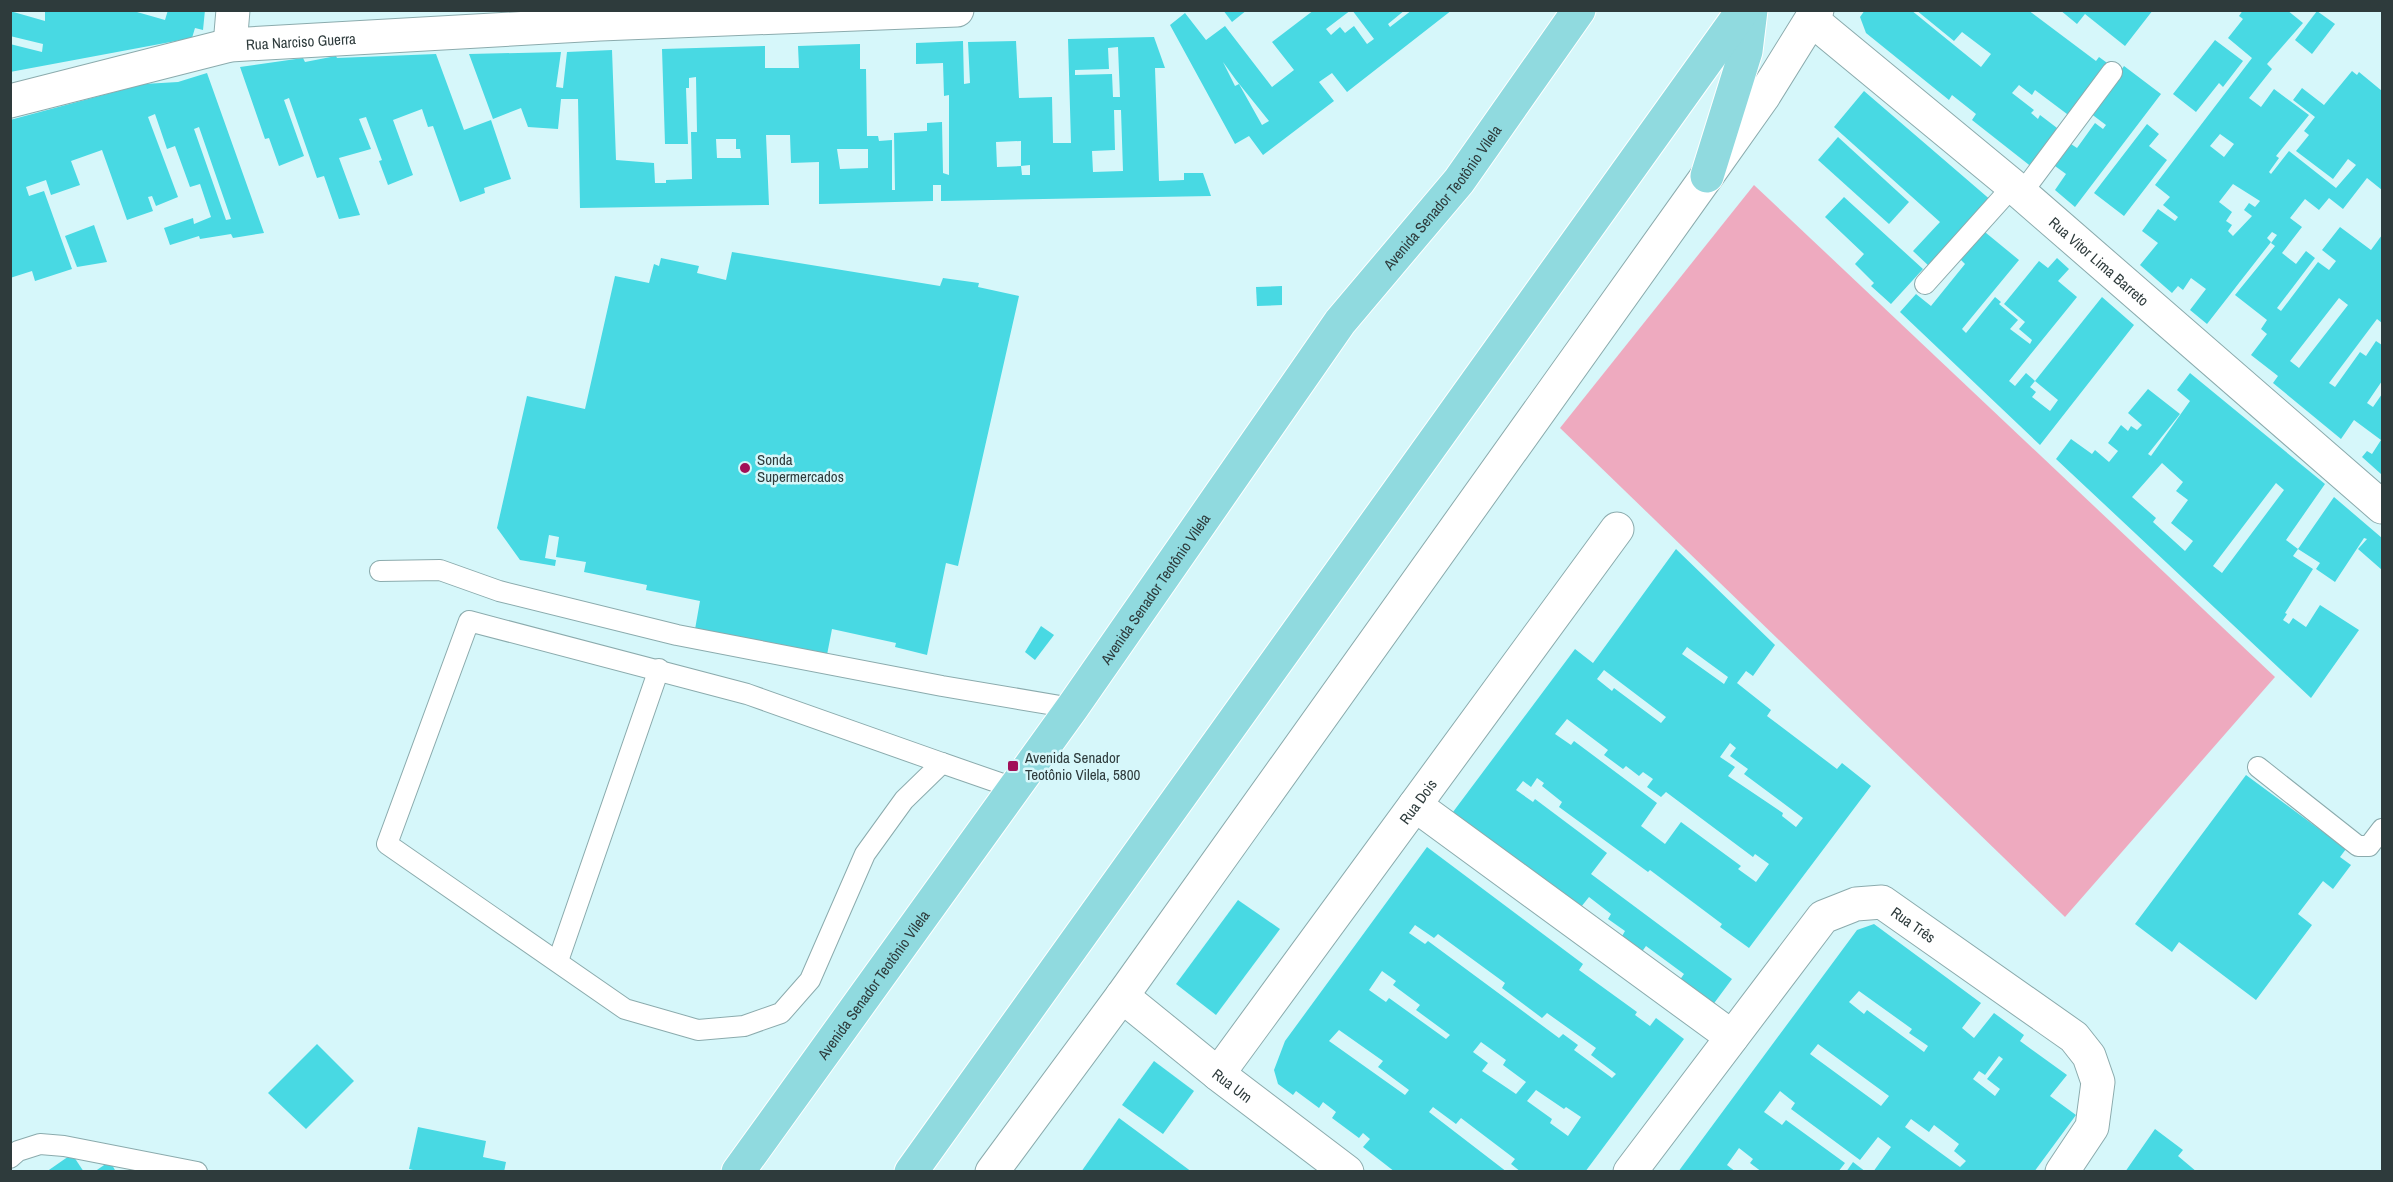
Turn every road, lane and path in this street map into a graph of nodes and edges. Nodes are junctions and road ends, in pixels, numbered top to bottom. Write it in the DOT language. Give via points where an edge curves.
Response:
graph roads {
  1 [pos="233,10"];
  2 [pos="957,10"];
  3 [pos="1579,10"];
  4 [pos="1743,10"];
  5 [pos="1751,10"];
  6 [pos="1815,15"];
  7 [pos="601,17"];
  8 [pos="230,45"];
  9 [pos="2112,72"];
  10 [pos="10,101"];
  11 [pos="1707,176"];
  12 [pos="2017,190"];
  13 [pos="1926,284"];
  14 [pos="2382,507"];
  15 [pos="1617,529"];
  16 [pos="380,570"];
  17 [pos="659,669"];
  18 [pos="1072,708"];
  19 [pos="942,763"];
  20 [pos="2258,767"];
  21 [pos="1014,788"];
  22 [pos="1415,805"];
  23 [pos="2382,829"];
  24 [pos="558,961"];
  25 [pos="1122,996"];
  26 [pos="1731,1037"];
  27 [pos="1218,1074"];
  28 [pos="10,1158"];
  29 [pos="197,1172"];
  30 [pos="738,1172"];
  31 [pos="911,1172"];
  32 [pos="992,1172"];
  33 [pos="1347,1172"];
  34 [pos="1630,1172"];
  35 [pos="2062,1172"];
  1 -- 8 [label="street"];
  2 -- 7 [label="street, Rua Narciso Guerra"];
  3 -- 18 [label="main road, Avenida Senador Teotônio Vilela" via="1459,181 1340,322"];
  4 -- 31 [label="main road"];
  5 -- 11 [label="main road" via="1746,51"];
  6 -- 11 [label="street"];
  6 -- 12 [label="street, Rua Vitor Lima Barreto"];
  7 -- 8 [label="street, Rua Narciso Guerra"];
  8 -- 10 [label="street, Rua Narciso Guerra"];
  9 -- 12 [label="lane"];
  11 -- 25 [label="street"];
  12 -- 13 [label="lane"];
  12 -- 14 [label="street, Rua Vitor Lima Barreto"];
  15 -- 22 [label="street, Rua Dois"];
  16 -- 18 [label="lane" via="440,570 499,591 677,635"];
  17 -- 19 [label="lane" via="747,694"];
  17 -- 24 [label="lane"];
  17 -- 24 [label="lane" via="469,621 387,844"];
  18 -- 21 [label="main road, Avenida Senador Teotônio Vilela"];
  19 -- 21 [label="lane"];
  19 -- 24 [label="lane" via="904,800 865,854 810,980 781,1013 744,1026 698,1030 625,1009"];
  20 -- 23 [label="lane" via="2358,846 2369,846"];
  21 -- 30 [label="main road, Avenida Senador Teotônio Vilela"];
  22 -- 26 [label="street"];
  22 -- 27 [label="street, Rua Dois"];
  25 -- 27 [label="street, Rua Um"];
  25 -- 32 [label="street"];
  26 -- 34 [label="street, Rua Três"];
  26 -- 35 [label="street, Rua Três" via="1823,917 1856,904 1882,902 2074,1037 2089,1056 2098,1082 2092,1127"];
  27 -- 33 [label="street, Rua Um"];
  28 -- 29 [label="lane" via="29,1148 48,1145"];
}
